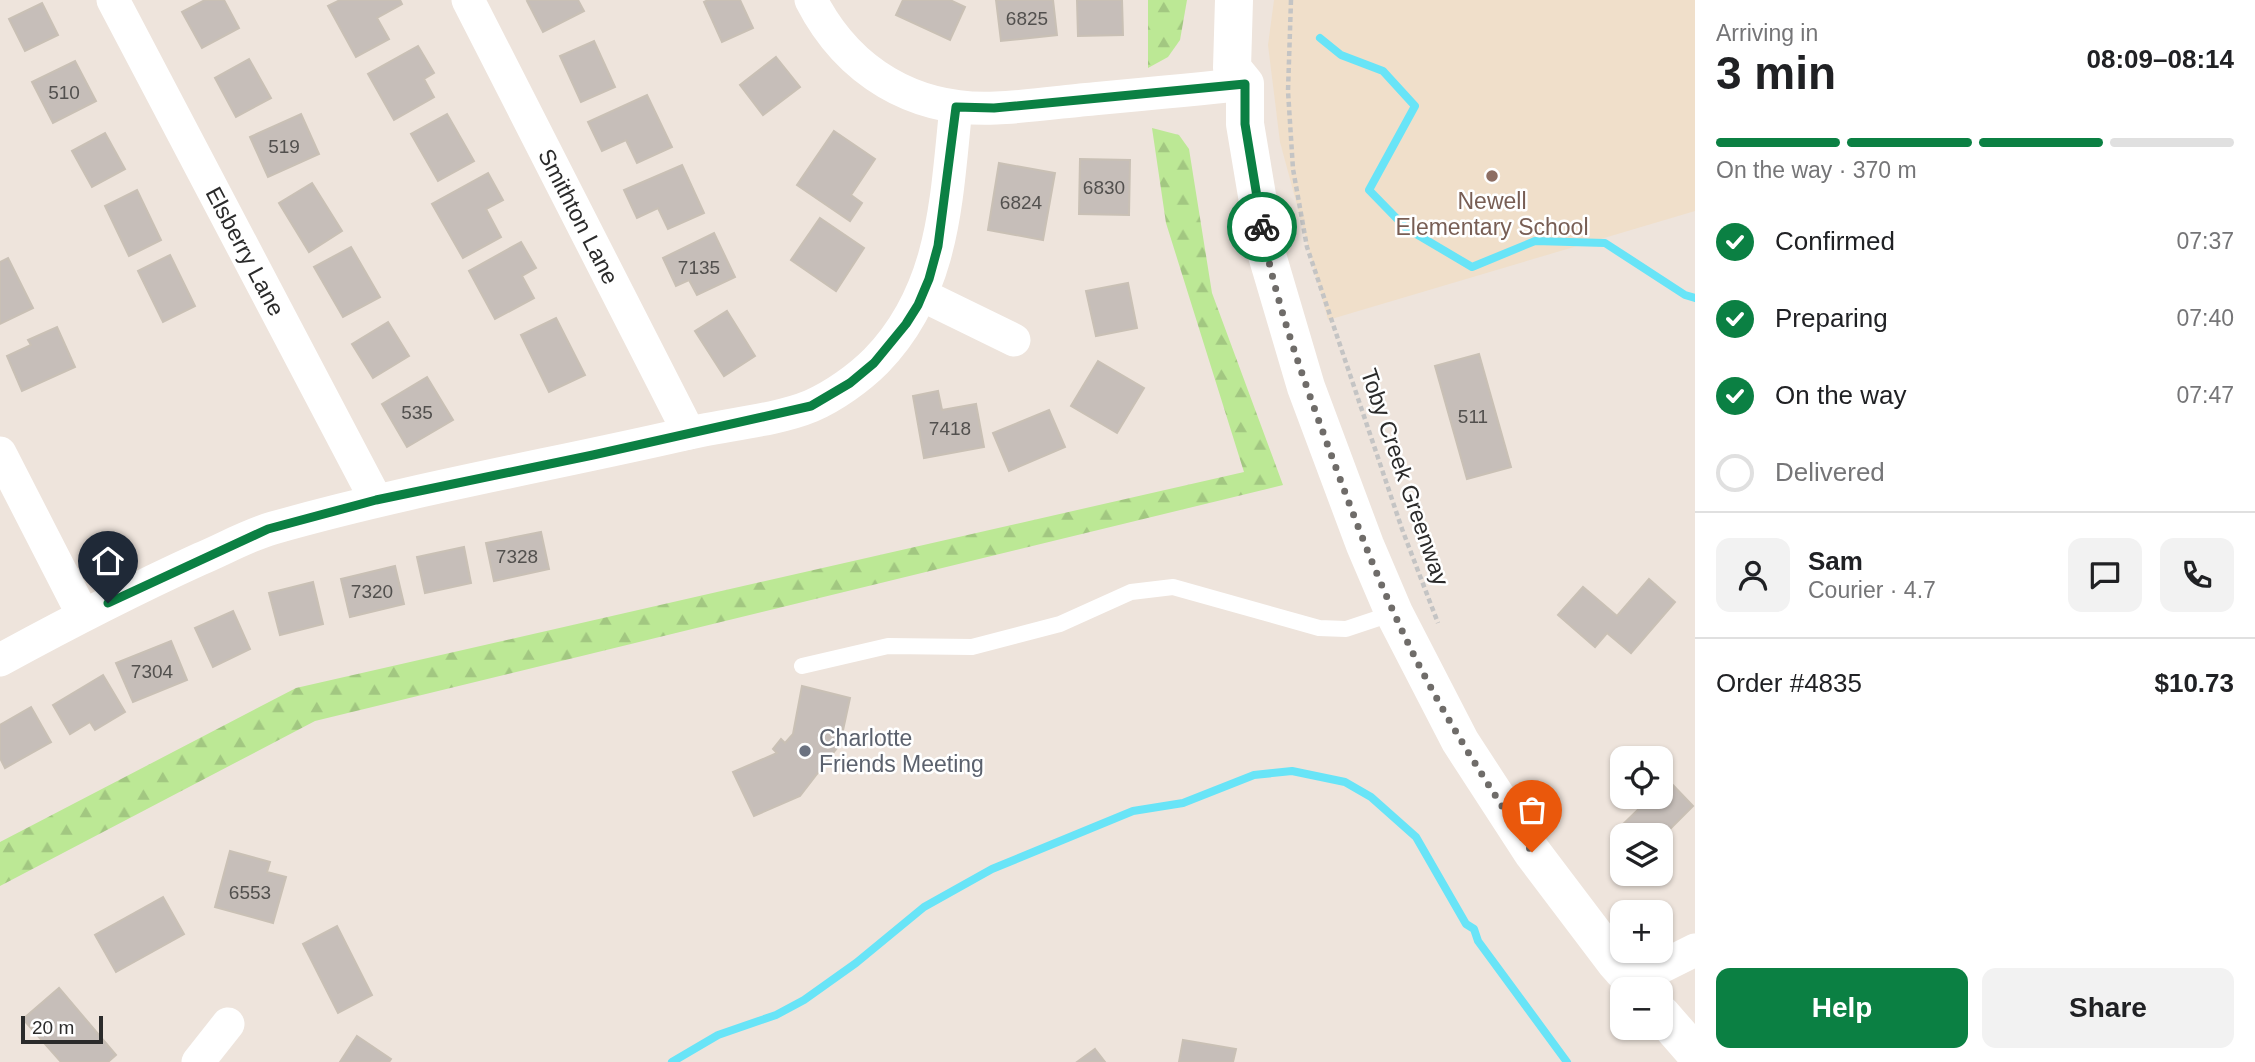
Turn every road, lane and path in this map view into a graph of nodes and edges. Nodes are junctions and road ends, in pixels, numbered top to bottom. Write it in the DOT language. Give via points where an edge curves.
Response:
graph roads {
  1 [pos="113,0"];
  2 [pos="468,0"];
  3 [pos="811,0"];
  4 [pos="1234,0"];
  5 [pos="1260,0"];
  6 [pos="1291,0"];
  7 [pos="1245,84"];
  8 [pos="956,107"];
  9 [pos="922,295"];
  10 [pos="1014,340"];
  11 [pos="689,433"];
  12 [pos="0,453"];
  13 [pos="376,500"];
  14 [pos="1394,613"];
  15 [pos="83,615"];
  16 [pos="1442,631"];
  17 [pos="0,660"];
  18 [pos="802,666"];
  19 [pos="1695,950"];
  20 [pos="1629,977"];
  21 [pos="1655,977"];
  22 [pos="228,1024"];
  23 [pos="1673,1028"];
  24 [pos="1695,1053"];
  25 [pos="198,1062"];
  1 -- 13 [label="street, Elsberry Lane"];
  2 -- 11 [label="street, Smithton Lane"];
  3 -- 8 [label="street" via="839,46 859,65 909,94"];
  4 -- 7 [label="street" via="1232,68"];
  5 -- 7 [label="street" via="1257,69"];
  6 -- 16 [label="path, Toby Creek Greenway" via="1287,91 1293,169 1307,247 1402,529"];
  7 -- 8 [label="street" via="994,108"];
  7 -- 14 [label="street" via="1245,124 1266,255 1306,387"];
  8 -- 9 [label="street" via="938,246"];
  9 -- 10 [label="street"];
  9 -- 11 [label="street" via="906,324 874,363 850,383 811,406"];
  11 -- 13 [label="street"];
  12 -- 15 [label="street"];
  13 -- 15 [label="street" via="268,529"];
  14 -- 18 [label="lane" via="1346,629 1318,628 1173,587 1131,592 1060,624 972,647 888,646"];
  14 -- 20 [label="street" via="1460,741 1524,841"];
  15 -- 17 [label="street"];
  19 -- 21 [label="street" via="1661,967"];
  22 -- 25 [label="street"];
  23 -- 24 [label="street"];
}
